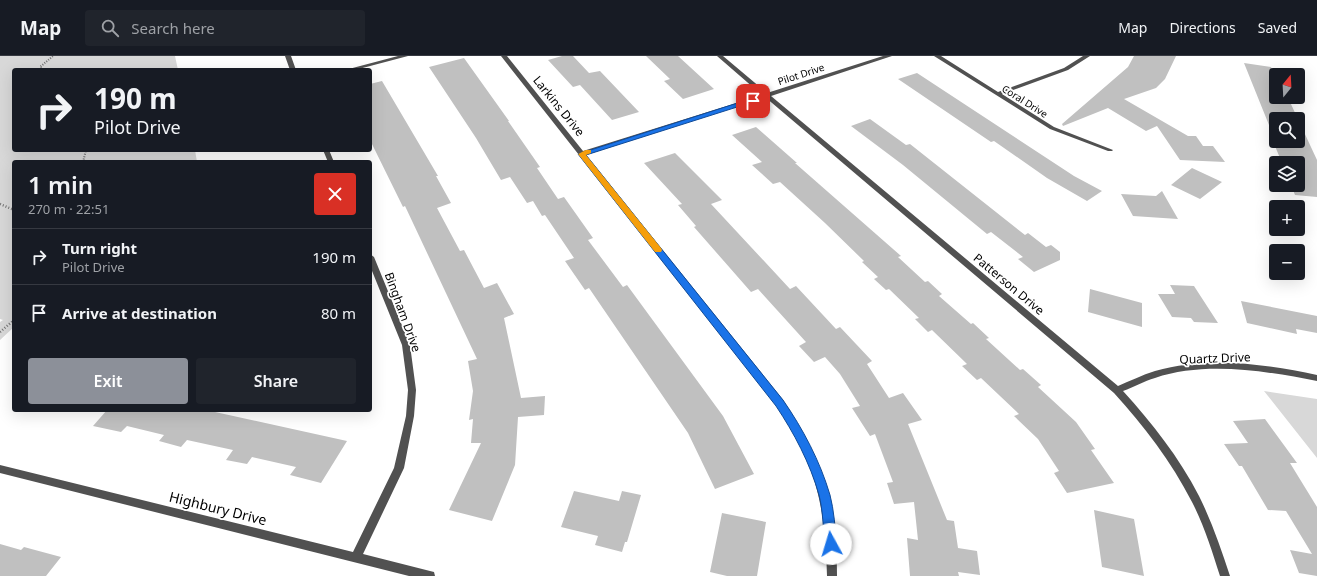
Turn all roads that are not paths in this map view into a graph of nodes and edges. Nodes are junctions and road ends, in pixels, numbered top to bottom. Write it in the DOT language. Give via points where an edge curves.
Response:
graph roads {
  1 [pos="288,56"];
  2 [pos="405,56"];
  3 [pos="504,56"];
  4 [pos="720,56"];
  5 [pos="889,56"];
  6 [pos="937,56"];
  7 [pos="1086,56"];
  8 [pos="292,68"];
  9 [pos="356,68"];
  10 [pos="997,94"];
  11 [pos="767,96"];
  12 [pos="1110,150"];
  13 [pos="582,154"];
  14 [pos="372,262"];
  15 [pos="1317,378"];
  16 [pos="1117,390"];
  17 [pos="0,469"];
  18 [pos="356,557"];
  19 [pos="430,576"];
  20 [pos="832,576"];
  21 [pos="1225,576"];
  1 -- 8 [label="street"];
  2 -- 9 [label="street"];
  3 -- 13 [label="street, Larkins Drive"];
  4 -- 11 [label="street, Patterson Drive"];
  5 -- 11 [label="street, Pilot Drive"];
  6 -- 10 [label="street, Coral Drive"];
  7 -- 10 [label="street" via="1066,69"];
  10 -- 12 [label="street, Coral Drive" via="1052,128"];
  11 -- 13 [label="street, Pilot Drive"];
  11 -- 16 [label="street, Patterson Drive"];
  13 -- 20 [label="street, Larkins Drive" via="780,403 793,423 816,469 825,496"];
  14 -- 18 [label="street, Bingham Drive" via="406,345 412,390 410,416 399,468"];
  15 -- 16 [label="street, Quartz Drive" via="1251,368 1203,368 1158,374"];
  16 -- 21 [label="street, Patterson Drive" via="1154,432 1189,486 1215,543"];
  17 -- 18 [label="street, Highbury Drive"];
  18 -- 19 [label="street, Highbury Drive"];
}
